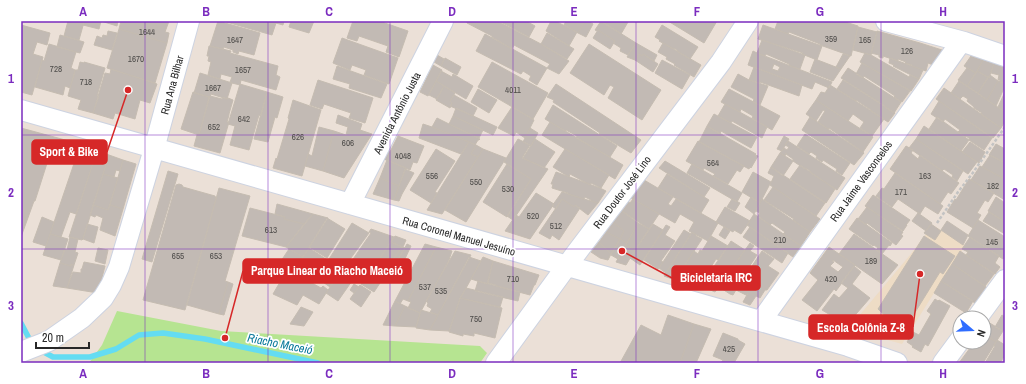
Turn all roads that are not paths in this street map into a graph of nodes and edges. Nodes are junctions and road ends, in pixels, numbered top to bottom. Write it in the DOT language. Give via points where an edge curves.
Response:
graph roads {
  1 [pos="189,21"];
  2 [pos="443,21"];
  3 [pos="748,21"];
  4 [pos="886,21"];
  5 [pos="961,42"];
  6 [pos="1005,56"];
  7 [pos="21,110"];
  8 [pos="154,149"];
  9 [pos="350,204"];
  10 [pos="566,266"];
  11 [pos="1005,280"];
  12 [pos="983,310"];
  13 [pos="761,321"];
  14 [pos="953,350"];
  15 [pos="21,352"];
  16 [pos="496,363"];
  17 [pos="897,363"];
  18 [pos="943,363"];
  1 -- 8 [label="street, Rua Ana Bilhar"];
  2 -- 9 [label="street, Avenida Antônio Justa"];
  3 -- 10 [label="street, Rua Doutor José Lino" via="721,62"];
  4 -- 5 [label="street"];
  5 -- 6 [label="street"];
  5 -- 13 [label="street, Rua Jaime Vasconcelos"];
  7 -- 8 [label="street, Rua Coronel Manuel Jesuíno"];
  8 -- 9 [label="street, Rua Coronel Manuel Jesuíno"];
  8 -- 15 [label="street, Rua Ana Bilhar" via="119,267 103,298 82,318 49,341"];
  9 -- 10 [label="street, Rua Coronel Manuel Jesuíno"];
  10 -- 13 [label="street, Rua Coronel Manuel Jesuíno"];
  10 -- 16 [label="street, Rua Doutor José Lino"];
  11 -- 12 [label="street"];
  13 -- 17 [label="street, Rua Coronel Manuel Jesuíno"];
  14 -- 18 [label="street"];
}
